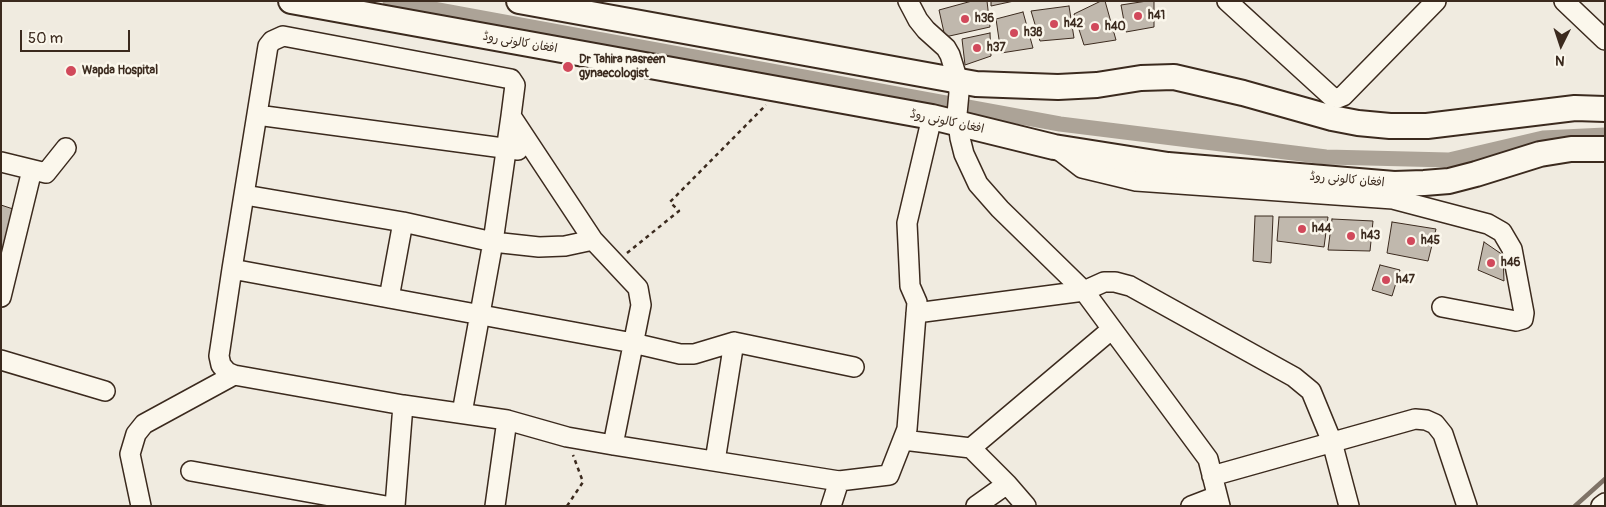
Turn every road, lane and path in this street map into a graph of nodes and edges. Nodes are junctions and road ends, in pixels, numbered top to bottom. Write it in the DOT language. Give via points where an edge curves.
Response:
graph roads {
  1 [pos="291,1"];
  2 [pos="519,1"];
  3 [pos="908,1"];
  4 [pos="1227,1"];
  5 [pos="1436,1"];
  6 [pos="1564,1"];
  7 [pos="1605,40"];
  8 [pos="958,87"];
  9 [pos="782,90"];
  10 [pos="1605,109"];
  11 [pos="257,114"];
  12 [pos="511,116"];
  13 [pos="932,117"];
  14 [pos="957,118"];
  15 [pos="1054,147"];
  16 [pos="66,148"];
  17 [pos="506,149"];
  18 [pos="1605,150"];
  19 [pos="534,151"];
  20 [pos="1,162"];
  21 [pos="32,170"];
  22 [pos="245,195"];
  23 [pos="403,222"];
  24 [pos="593,240"];
  25 [pos="492,242"];
  26 [pos="614,263"];
  27 [pos="232,269"];
  28 [pos="1084,291"];
  29 [pos="1,296"];
  30 [pos="389,298"];
  31 [pos="1442,307"];
  32 [pos="916,313"];
  33 [pos="479,315"];
  34 [pos="1112,329"];
  35 [pos="734,342"];
  36 [pos="633,343"];
  37 [pos="1,360"];
  38 [pos="854,367"];
  39 [pos="234,375"];
  40 [pos="105,391"];
  41 [pos="403,405"];
  42 [pos="462,413"];
  43 [pos="506,420"];
  44 [pos="567,437"];
  45 [pos="903,440"];
  46 [pos="1332,442"];
  47 [pos="613,444"];
  48 [pos="971,448"];
  49 [pos="715,461"];
  50 [pos="191,472"];
  51 [pos="1212,476"];
  52 [pos="839,481"];
  53 [pos="1007,484"];
  54 [pos="1219,501"];
  55 [pos="1605,503"];
  56 [pos="1462,505"];
  57 [pos="141,506"];
  58 [pos="386,506"];
  59 [pos="394,506"];
  60 [pos="495,506"];
  61 [pos="567,506"];
  62 [pos="831,506"];
  63 [pos="976,506"];
  64 [pos="1026,506"];
  65 [pos="1191,506"];
  66 [pos="1349,506"];
  67 [pos="1602,506"];
  1 -- 9 [label="main road, افغان کالونی روڈ"];
  2 -- 8 [label="main road"];
  3 -- 8 [label="street" via="918,20 950,54"];
  4 -- 5 [label="street" via="1332,97 1338,98"];
  6 -- 7 [label="street"];
  8 -- 10 [label="main road" via="1058,88 1141,78 1174,78 1243,92 1332,118 1390,126 1427,126 1575,108"];
  8 -- 14 [label="street"];
  9 -- 13 [label="main road, افغان کالونی روڈ"];
  9 -- 26 [label="path" via="670,202 680,211"];
  11 -- 12 [label="street" via="268,46 272,40 283,36 511,79 515,85"];
  11 -- 17 [label="street"];
  11 -- 22 [label="street"];
  12 -- 17 [label="street"];
  12 -- 19 [label="street"];
  13 -- 14 [label="main road, افغان کالونی روڈ"];
  13 -- 32 [label="street" via="907,223 910,286 917,302"];
  14 -- 15 [label="main road, افغان کالونی روڈ"];
  14 -- 28 [label="street" via="964,154 978,184"];
  15 -- 18 [label="main road, افغان کالونی روڈ" via="1168,165 1394,184 1449,181 1540,154 1572,149"];
  15 -- 31 [label="street" via="1082,168 1136,181 1393,199 1488,224 1502,232 1512,249 1523,320"];
  16 -- 21 [label="street" via="46,173"];
  17 -- 19 [label="street"];
  17 -- 25 [label="street"];
  19 -- 24 [label="street"];
  20 -- 21 [label="street"];
  21 -- 29 [label="street"];
  22 -- 23 [label="street"];
  22 -- 27 [label="street"];
  23 -- 25 [label="street"];
  23 -- 30 [label="street"];
  24 -- 25 [label="street" via="539,247"];
  24 -- 26 [label="street"];
  25 -- 33 [label="street"];
  26 -- 36 [label="street" via="638,288 641,305"];
  27 -- 30 [label="street"];
  27 -- 39 [label="street" via="219,356 221,365"];
  28 -- 32 [label="street"];
  28 -- 34 [label="street"];
  28 -- 46 [label="street" via="1104,282 1130,286 1294,377 1311,391"];
  30 -- 33 [label="street"];
  32 -- 45 [label="street" via="907,429"];
  33 -- 36 [label="street"];
  33 -- 42 [label="street"];
  34 -- 48 [label="street"];
  34 -- 51 [label="street" via="1208,459"];
  35 -- 36 [label="street" via="694,354"];
  35 -- 38 [label="street"];
  35 -- 49 [label="street"];
  36 -- 47 [label="street"];
  37 -- 40 [label="street"];
  39 -- 41 [label="street"];
  39 -- 57 [label="street" via="144,424 136,434 130,454"];
  41 -- 42 [label="street"];
  41 -- 59 [label="street"];
  42 -- 43 [label="street"];
  43 -- 44 [label="street"];
  43 -- 60 [label="street"];
  44 -- 47 [label="street"];
  44 -- 61 [label="path" via="583,482"];
  45 -- 48 [label="street"];
  45 -- 52 [label="street" via="889,475"];
  46 -- 51 [label="street"];
  46 -- 56 [label="street" via="1415,419 1435,424 1443,434"];
  46 -- 66 [label="street"];
  47 -- 49 [label="street"];
  48 -- 53 [label="street"];
  49 -- 52 [label="street"];
  50 -- 58 [label="street"];
  51 -- 54 [label="street"];
  52 -- 62 [label="street"];
  53 -- 63 [label="street"];
  53 -- 64 [label="street"];
  54 -- 65 [label="street"];
  55 -- 67 [label="street"];
}
